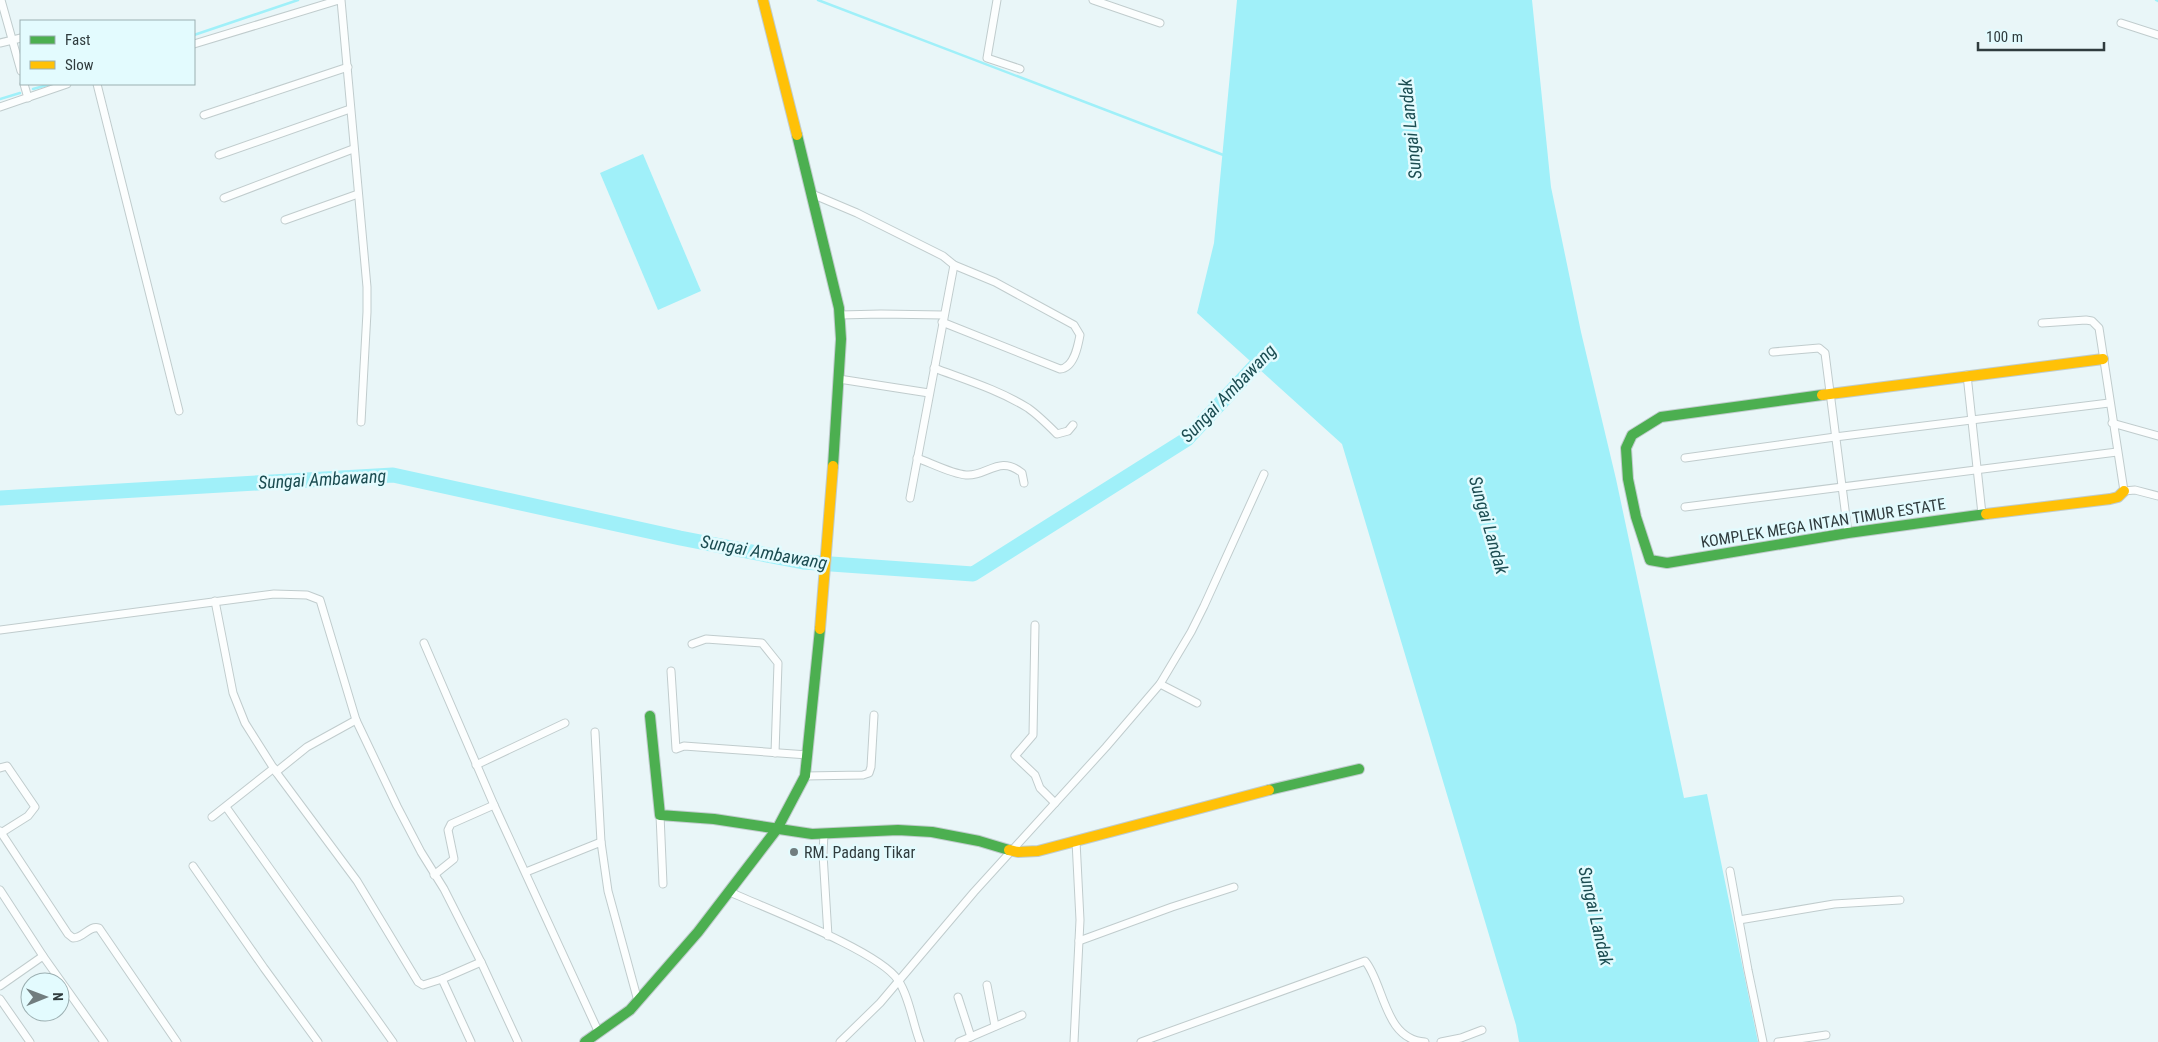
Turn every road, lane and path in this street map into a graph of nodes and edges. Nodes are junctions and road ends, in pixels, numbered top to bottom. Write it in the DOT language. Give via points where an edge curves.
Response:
graph roads {
  1 [pos="340,0"];
  2 [pos="763,0"];
  3 [pos="997,0"];
  4 [pos="1093,0"];
  5 [pos="2,1"];
  6 [pos="1160,23"];
  7 [pos="2121,23"];
  8 [pos="2158,35"];
  9 [pos="20,38"];
  10 [pos="13,40"];
  11 [pos="0,43"];
  12 [pos="195,44"];
  13 [pos="20,67"];
  14 [pos="348,67"];
  15 [pos="1020,69"];
  16 [pos="24,85"];
  17 [pos="64,85"];
  18 [pos="97,85"];
  19 [pos="28,98"];
  20 [pos="0,107"];
  21 [pos="350,109"];
  22 [pos="204,115"];
  23 [pos="353,149"];
  24 [pos="219,155"];
  25 [pos="358,194"];
  26 [pos="812,194"];
  27 [pos="224,198"];
  28 [pos="285,220"];
  29 [pos="954,265"];
  30 [pos="840,316"];
  31 [pos="943,319"];
  32 [pos="2042,323"];
  33 [pos="1773,352"];
  34 [pos="2103,359"];
  35 [pos="934,368"];
  36 [pos="1967,375"];
  37 [pos="839,379"];
  38 [pos="930,393"];
  39 [pos="1830,393"];
  40 [pos="2109,403"];
  41 [pos="179,411"];
  42 [pos="1972,420"];
  43 [pos="361,422"];
  44 [pos="2112,423"];
  45 [pos="1073,425"];
  46 [pos="2158,436"];
  47 [pos="1835,437"];
  48 [pos="2117,452"];
  49 [pos="918,458"];
  50 [pos="1685,458"];
  51 [pos="1978,469"];
  52 [pos="1264,474"];
  53 [pos="1024,483"];
  54 [pos="1841,486"];
  55 [pos="2124,491"];
  56 [pos="2158,496"];
  57 [pos="910,498"];
  58 [pos="1685,507"];
  59 [pos="1982,514"];
  60 [pos="1848,533"];
  61 [pos="215,602"];
  62 [pos="1035,625"];
  63 [pos="0,630"];
  64 [pos="424,643"];
  65 [pos="692,644"];
  66 [pos="671,670"];
  67 [pos="1160,684"];
  68 [pos="1197,703"];
  69 [pos="874,715"];
  70 [pos="650,716"];
  71 [pos="356,720"];
  72 [pos="565,723"];
  73 [pos="595,732"];
  74 [pos="775,753"];
  75 [pos="808,755"];
  76 [pos="476,765"];
  77 [pos="0,768"];
  78 [pos="1359,768"];
  79 [pos="275,770"];
  80 [pos="805,776"];
  81 [pos="1055,803"];
  82 [pos="494,805"];
  83 [pos="226,807"];
  84 [pos="660,815"];
  85 [pos="212,817"];
  86 [pos="777,829"];
  87 [pos="1,832"];
  88 [pos="824,833"];
  89 [pos="1076,841"];
  90 [pos="601,842"];
  91 [pos="1011,851"];
  92 [pos="193,866"];
  93 [pos="1730,871"];
  94 [pos="526,872"];
  95 [pos="434,875"];
  96 [pos="663,884"];
  97 [pos="1234,887"];
  98 [pos="0,890"];
  99 [pos="730,892"];
  100 [pos="1900,900"];
  101 [pos="1739,920"];
  102 [pos="828,936"];
  103 [pos="1079,941"];
  104 [pos="43,956"];
  105 [pos="481,962"];
  106 [pos="442,979"];
  107 [pos="899,981"];
  108 [pos="987,985"];
  109 [pos="0,986"];
  110 [pos="958,997"];
  111 [pos="0,999"];
  112 [pos="638,1001"];
  113 [pos="3,1010"];
  114 [pos="1022,1014"];
  115 [pos="995,1026"];
  116 [pos="1482,1030"];
  117 [pos="598,1033"];
  118 [pos="1826,1036"];
  119 [pos="971,1037"];
  120 [pos="30,1042"];
  121 [pos="104,1042"];
  122 [pos="177,1042"];
  123 [pos="318,1042"];
  124 [pos="393,1042"];
  125 [pos="470,1042"];
  126 [pos="518,1042"];
  127 [pos="585,1042"];
  128 [pos="840,1042"];
  129 [pos="920,1042"];
  130 [pos="959,1042"];
  131 [pos="1074,1042"];
  132 [pos="1141,1042"];
  133 [pos="1425,1042"];
  134 [pos="1441,1042"];
  135 [pos="1764,1042"];
  136 [pos="1778,1042"];
  1 -- 12 [label="street"];
  1 -- 14 [label="street"];
  2 -- 26 [label="street"];
  3 -- 15 [label="street" via="987,58"];
  4 -- 6 [label="street"];
  5 -- 10 [label="street"];
  7 -- 8 [label="street"];
  9 -- 10 [label="street"];
  10 -- 11 [label="street"];
  10 -- 13 [label="street"];
  14 -- 21 [label="street"];
  14 -- 22 [label="street"];
  16 -- 19 [label="street"];
  17 -- 19 [label="street"];
  18 -- 41 [label="street"];
  19 -- 20 [label="street"];
  21 -- 23 [label="street"];
  21 -- 24 [label="street"];
  23 -- 25 [label="street"];
  23 -- 27 [label="street"];
  25 -- 28 [label="street"];
  25 -- 43 [label="street" via="367,312"];
  26 -- 29 [label="street" via="943,256"];
  26 -- 30 [label="street"];
  29 -- 31 [label="street"];
  29 -- 31 [label="street" via="995,282 1074,325 1080,335 1068,366 1060,369"];
  30 -- 31 [label="street" via="881,314"];
  30 -- 37 [label="street"];
  31 -- 35 [label="street"];
  32 -- 34 [label="street" via="2092,321 2098,328"];
  33 -- 39 [label="street" via="1822,349"];
  34 -- 36 [label="street"];
  34 -- 40 [label="street"];
  35 -- 38 [label="street"];
  35 -- 45 [label="street" via="979,384 1029,409 1057,434 1068,431"];
  36 -- 39 [label="street"];
  36 -- 42 [label="street"];
  37 -- 38 [label="street"];
  37 -- 75 [label="street"];
  38 -- 49 [label="street"];
  39 -- 47 [label="street"];
  39 -- 60 [label="street, KOMPLEK MEGA INTAN TIMUR ESTATE" via="1662,417 1629,439 1625,458 1631,501 1648,556 1654,562 1667,563"];
  40 -- 42 [label="street"];
  40 -- 44 [label="street"];
  42 -- 47 [label="street"];
  42 -- 51 [label="street"];
  44 -- 46 [label="street"];
  44 -- 48 [label="street"];
  47 -- 50 [label="street"];
  47 -- 54 [label="street"];
  48 -- 51 [label="street"];
  48 -- 55 [label="street"];
  49 -- 53 [label="street" via="967,475 1010,466 1022,473"];
  49 -- 57 [label="street"];
  51 -- 54 [label="street"];
  51 -- 59 [label="street"];
  52 -- 67 [label="street" via="1204,606"];
  54 -- 58 [label="street"];
  54 -- 60 [label="street"];
  55 -- 56 [label="street" via="2135,490"];
  55 -- 59 [label="street, KOMPLEK MEGA INTAN TIMUR ESTATE" via="2110,499"];
  59 -- 60 [label="street, KOMPLEK MEGA INTAN TIMUR ESTATE"];
  61 -- 63 [label="street"];
  61 -- 71 [label="street" via="285,593 307,594 320,600"];
  61 -- 79 [label="street" via="236,703 252,736"];
  62 -- 81 [label="street" via="1033,735 1015,756 1035,775 1040,788"];
  64 -- 76 [label="street"];
  65 -- 74 [label="street" via="706,639 762,644 773,657 778,664"];
  66 -- 74 [label="street" via="676,749 684,746"];
  67 -- 68 [label="street"];
  67 -- 81 [label="street"];
  69 -- 80 [label="street" via="869,773"];
  70 -- 84 [label="street"];
  71 -- 79 [label="street" via="307,747"];
  71 -- 95 [label="street" via="396,806"];
  72 -- 76 [label="street"];
  73 -- 90 [label="street"];
  74 -- 75 [label="street"];
  75 -- 80 [label="street"];
  76 -- 82 [label="street"];
  77 -- 87 [label="street" via="7,766 35,807 28,816"];
  78 -- 89 [label="street"];
  79 -- 83 [label="street"];
  79 -- 106 [label="street" via="357,881 418,982 423,985"];
  80 -- 86 [label="street"];
  81 -- 91 [label="street"];
  82 -- 94 [label="street"];
  82 -- 95 [label="street" via="451,824 448,830 454,860"];
  83 -- 85 [label="street"];
  83 -- 124 [label="street"];
  84 -- 86 [label="street"];
  84 -- 96 [label="street"];
  86 -- 88 [label="street"];
  86 -- 99 [label="street"];
  87 -- 122 [label="street" via="68,934 78,938 91,928 99,928"];
  88 -- 91 [label="street" via="925,832 953,835"];
  88 -- 102 [label="street"];
  89 -- 91 [label="street" via="1028,853"];
  89 -- 103 [label="street"];
  90 -- 94 [label="street"];
  90 -- 112 [label="street" via="608,891"];
  91 -- 107 [label="street"];
  92 -- 123 [label="street"];
  93 -- 101 [label="street"];
  94 -- 117 [label="street"];
  95 -- 105 [label="street"];
  97 -- 103 [label="street"];
  98 -- 104 [label="street"];
  99 -- 102 [label="street"];
  99 -- 112 [label="street"];
  100 -- 101 [label="street" via="1834,904"];
  101 -- 135 [label="street"];
  102 -- 107 [label="street" via="879,962"];
  103 -- 131 [label="street"];
  104 -- 109 [label="street"];
  104 -- 121 [label="street"];
  105 -- 106 [label="street"];
  105 -- 126 [label="street"];
  106 -- 125 [label="street"];
  107 -- 128 [label="street"];
  107 -- 129 [label="street"];
  108 -- 115 [label="street"];
  110 -- 119 [label="street"];
  111 -- 113 [label="street"];
  112 -- 117 [label="street"];
  113 -- 120 [label="street"];
  114 -- 115 [label="street"];
  115 -- 119 [label="street"];
  116 -- 134 [label="street"];
  117 -- 127 [label="street"];
  118 -- 136 [label="street"];
  119 -- 130 [label="street"];
  132 -- 133 [label="street" via="1366,961 1390,1016 1405,1035"];
}
